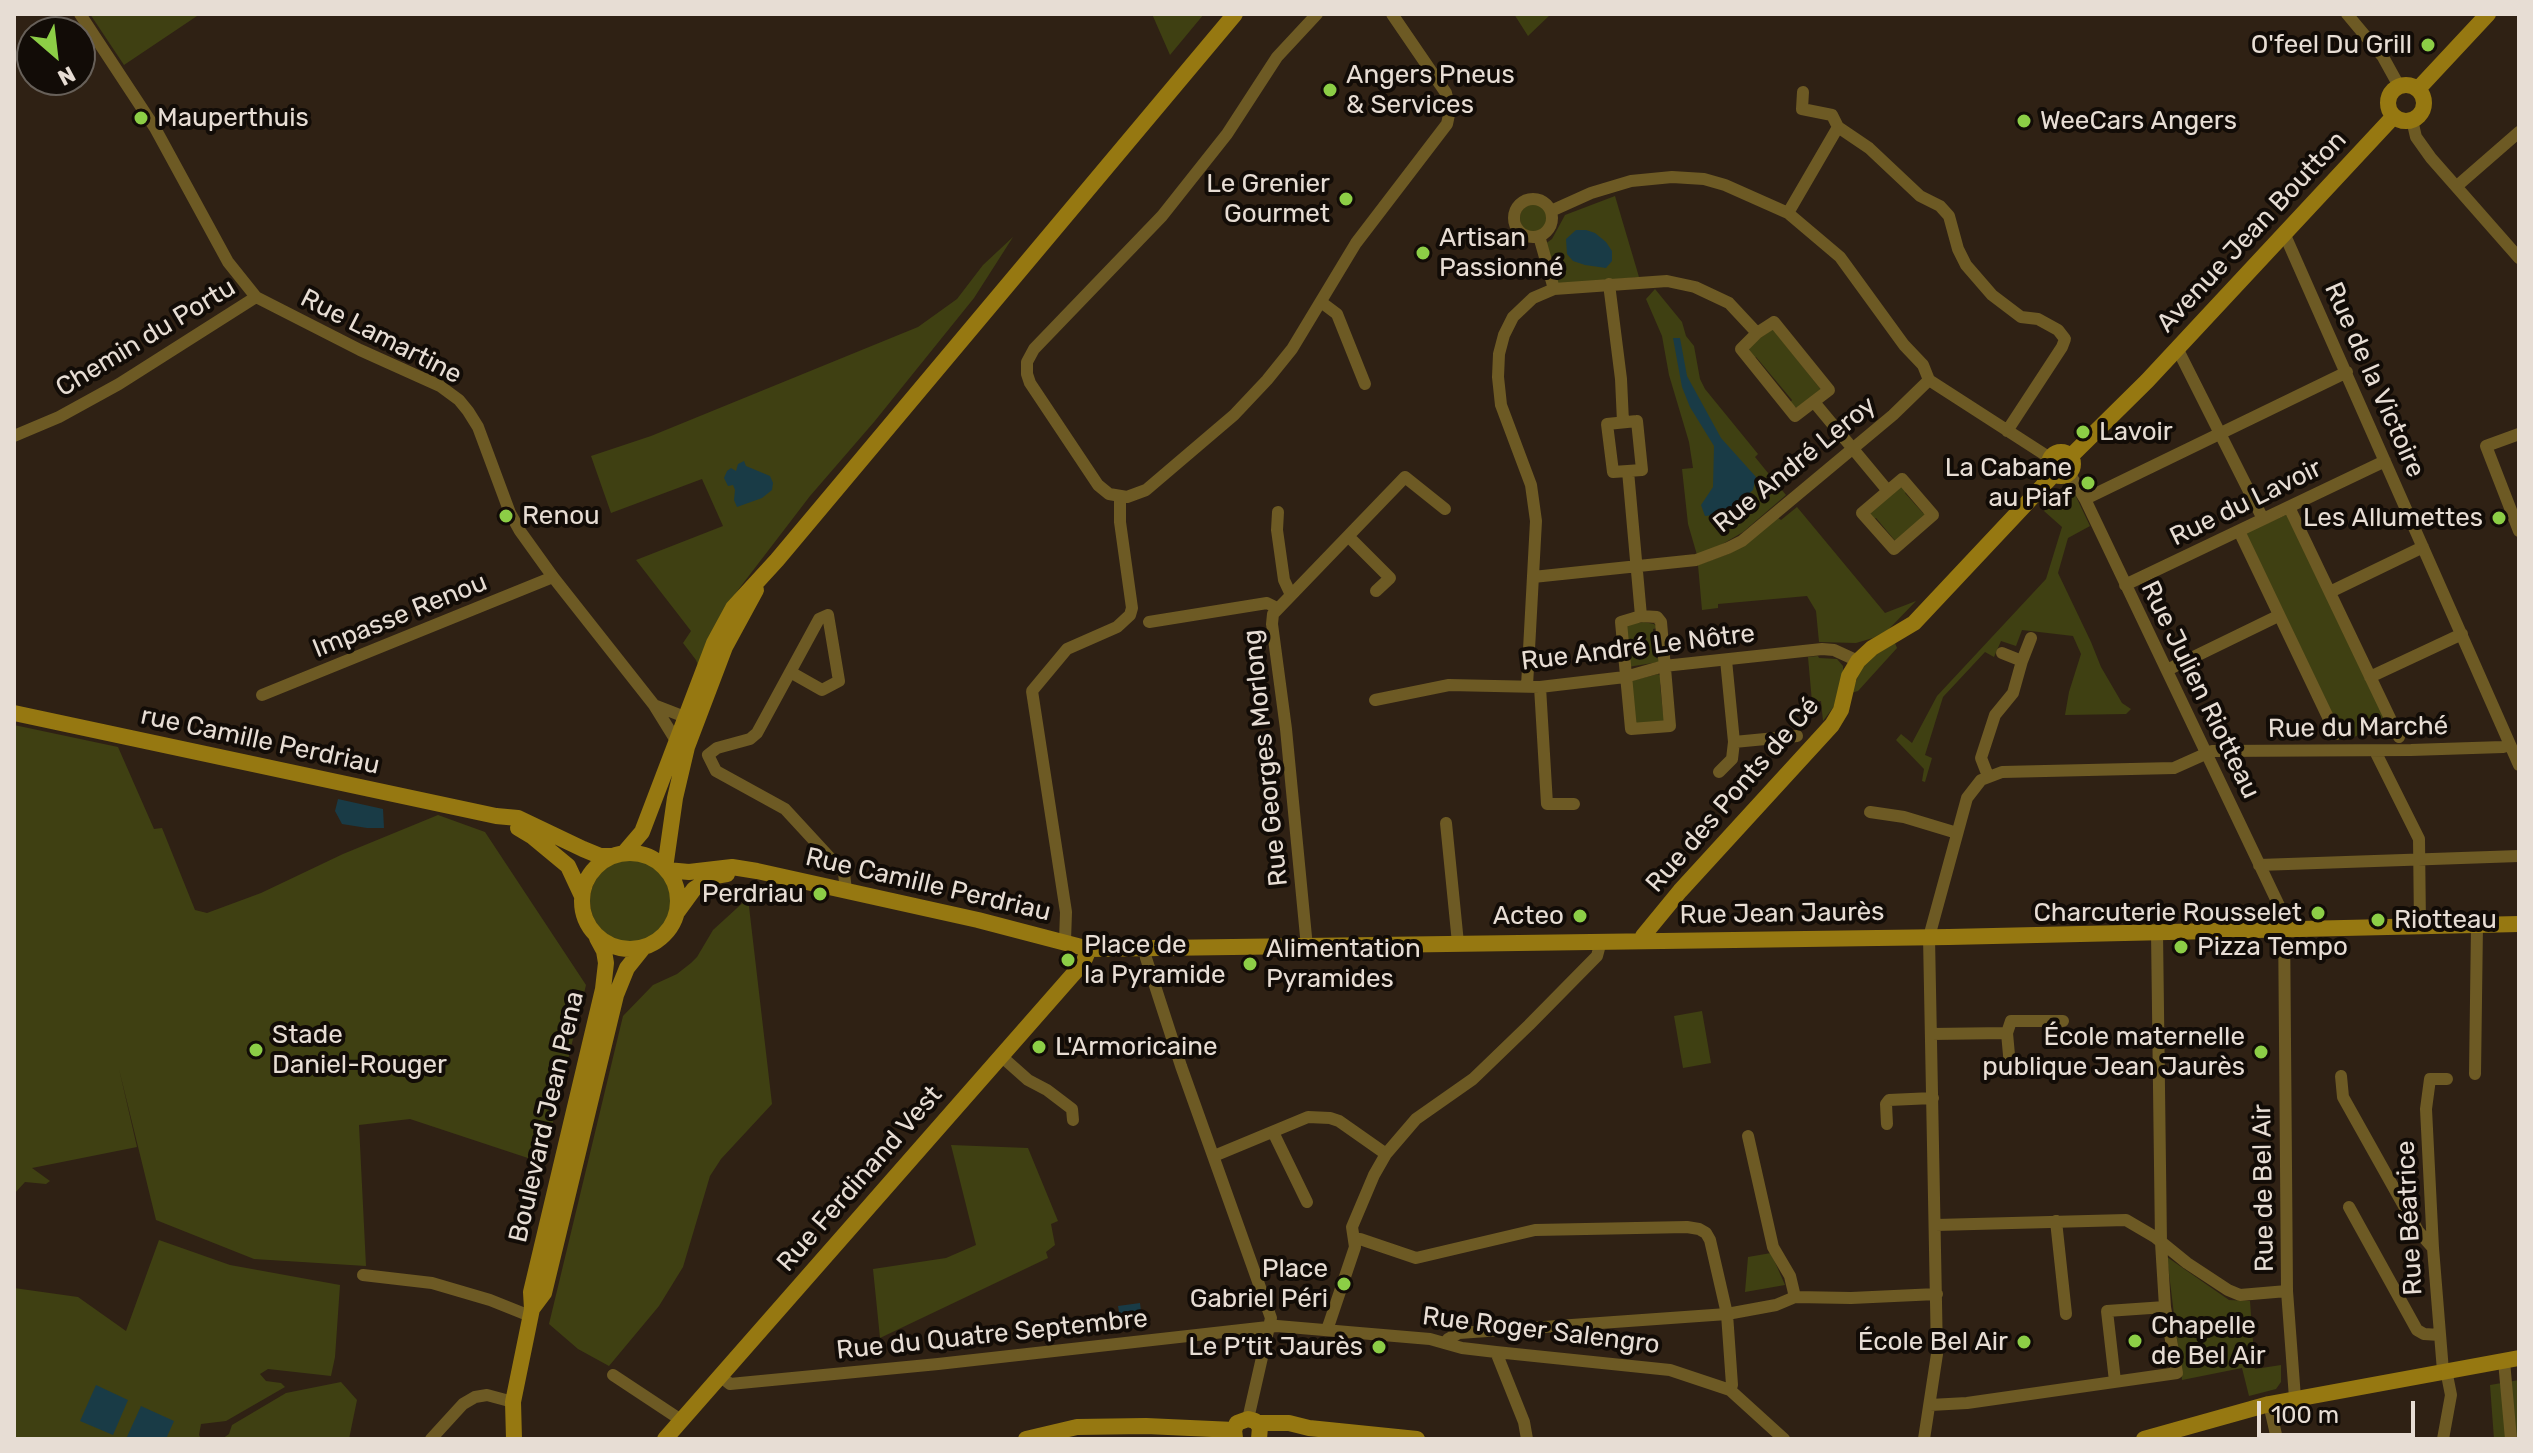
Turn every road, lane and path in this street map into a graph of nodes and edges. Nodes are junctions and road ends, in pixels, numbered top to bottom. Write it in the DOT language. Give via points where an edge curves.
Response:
graph roads {
  1 [pos="80,14"];
  2 [pos="1235,14"];
  3 [pos="1317,14"];
  4 [pos="1392,14"];
  5 [pos="2347,14"];
  6 [pos="2488,14"];
  7 [pos="2399,86"];
  8 [pos="2418,89"];
  9 [pos="1803,92"];
  10 [pos="2394,116"];
  11 [pos="2412,120"];
  12 [pos="1838,127"];
  13 [pos="2519,132"];
  14 [pos="2457,186"];
  15 [pos="1551,211"];
  16 [pos="1788,213"];
  17 [pos="2284,233"];
  18 [pos="1539,236"];
  19 [pos="2519,258"];
  20 [pos="1609,284"];
  21 [pos="1554,289"];
  22 [pos="256,297"];
  23 [pos="1321,302"];
  24 [pos="1757,333"];
  25 [pos="2177,348"];
  26 [pos="2347,372"];
  27 [pos="1929,380"];
  28 [pos="1365,384"];
  29 [pos="1814,402"];
  30 [pos="1623,422"];
  31 [pos="2007,431"];
  32 [pos="2221,434"];
  33 [pos="2519,434"];
  34 [pos="14,436"];
  35 [pos="1852,449"];
  36 [pos="2385,461"];
  37 [pos="2061,466"];
  38 [pos="1628,471"];
  39 [pos="1888,491"];
  40 [pos="1120,497"];
  41 [pos="2085,499"];
  42 [pos="2289,507"];
  43 [pos="1445,509"];
  44 [pos="1278,512"];
  45 [pos="2263,519"];
  46 [pos="2239,531"];
  47 [pos="2519,531"];
  48 [pos="1348,536"];
  49 [pos="2423,547"];
  50 [pos="1636,566"];
  51 [pos="765,574"];
  52 [pos="553,577"];
  53 [pos="1533,577"];
  54 [pos="2125,585"];
  55 [pos="1376,591"];
  56 [pos="2330,592"];
  57 [pos="1291,595"];
  58 [pos="1277,608"];
  59 [pos="1641,616"];
  60 [pos="2278,616"];
  61 [pos="1149,622"];
  62 [pos="2462,634"];
  63 [pos="2031,638"];
  64 [pos="2002,653"];
  65 [pos="1726,660"];
  66 [pos="1858,661"];
  67 [pos="2022,661"];
  68 [pos="1664,666"];
  69 [pos="2167,670"];
  70 [pos="792,673"];
  71 [pos="1625,677"];
  72 [pos="2370,677"];
  73 [pos="1534,686"];
  74 [pos="262,695"];
  75 [pos="1375,700"];
  76 [pos="654,705"];
  77 [pos="14,713"];
  78 [pos="685,717"];
  79 [pos="2336,734"];
  80 [pos="1797,736"];
  81 [pos="2399,737"];
  82 [pos="1734,742"];
  83 [pos="681,743"];
  84 [pos="2510,745"];
  85 [pos="2375,751"];
  86 [pos="2206,753"];
  87 [pos="2519,765"];
  88 [pos="1719,772"];
  89 [pos="1988,776"];
  90 [pos="1574,804"];
  91 [pos="1870,812"];
  92 [pos="496,816"];
  93 [pos="1446,823"];
  94 [pos="1957,833"];
  95 [pos="618,855"];
  96 [pos="2519,856"];
  97 [pos="2419,859"];
  98 [pos="2259,865"];
  99 [pos="666,869"];
  100 [pos="757,871"];
  101 [pos="846,891"];
  102 [pos="582,896"];
  103 [pos="678,911"];
  104 [pos="2519,924"];
  105 [pos="2477,925"];
  106 [pos="2420,926"];
  107 [pos="2282,928"];
  108 [pos="2157,932"];
  109 [pos="1929,937"];
  110 [pos="597,938"];
  111 [pos="1065,941"];
  112 [pos="1601,941"];
  113 [pos="1642,941"];
  114 [pos="1458,943"];
  115 [pos="1307,947"];
  116 [pos="643,948"];
  117 [pos="1089,949"];
  118 [pos="1145,949"];
  119 [pos="2063,1021"];
  120 [pos="2007,1033"];
  121 [pos="1931,1034"];
  122 [pos="1001,1056"];
  123 [pos="2010,1066"];
  124 [pos="2475,1074"];
  125 [pos="2341,1076"];
  126 [pos="2447,1079"];
  127 [pos="1933,1098"];
  128 [pos="1073,1120"];
  129 [pos="1887,1124"];
  130 [pos="1273,1132"];
  131 [pos="1748,1136"];
  132 [pos="1386,1154"];
  133 [pos="1214,1156"];
  134 [pos="1307,1202"];
  135 [pos="2349,1207"];
  136 [pos="2056,1221"];
  137 [pos="1936,1225"];
  138 [pos="1354,1240"];
  139 [pos="2161,1243"];
  140 [pos="2433,1248"];
  141 [pos="363,1275"];
  142 [pos="2287,1291"];
  143 [pos="1937,1294"];
  144 [pos="1795,1297"];
  145 [pos="2165,1307"];
  146 [pos="531,1312"];
  147 [pos="1727,1314"];
  148 [pos="2066,1314"];
  149 [pos="1270,1326"];
  150 [pos="1327,1330"];
  151 [pos="2440,1335"];
  152 [pos="1445,1343"];
  153 [pos="1496,1352"];
  154 [pos="2512,1360"];
  155 [pos="2445,1371"];
  156 [pos="613,1375"];
  157 [pos="720,1376"];
  158 [pos="2115,1381"];
  159 [pos="1730,1390"];
  160 [pos="2295,1398"];
  161 [pos="513,1402"];
  162 [pos="2269,1404"];
  163 [pos="1930,1405"];
  164 [pos="681,1420"];
  165 [pos="1256,1429"];
  166 [pos="1146,1432"];
  167 [pos="514,1435"];
  168 [pos="1235,1435"];
  169 [pos="431,1439"];
  170 [pos="665,1439"];
  171 [pos="1026,1439"];
  172 [pos="1411,1439"];
  173 [pos="1527,1439"];
  174 [pos="1784,1439"];
  175 [pos="1924,1439"];
  176 [pos="2144,1439"];
  177 [pos="2277,1439"];
  178 [pos="2443,1439"];
  179 [pos="2511,1439"];
  1 -- 22 [label="street, Rue Lamartine" via="155,128 228,262"];
  2 -- 51 [label="main road"];
  3 -- 40 [label="street" via="1277,57 1227,134 1162,216 1027,362 1030,383 1098,485"];
  4 -- 23 [label="street" via="1446,93 1447,124 1380,209"];
  5 -- 7 [label="street" via="2383,57"];
  6 -- 8 [label="main road"];
  7 -- 8 [label="main road"];
  7 -- 10 [label="main road" via="2388,100"];
  8 -- 11 [label="main road" via="2424,106"];
  9 -- 12 [label="street" via="1802,109 1832,115"];
  10 -- 11 [label="main road"];
  10 -- 17 [label="main road, Avenue Jean Boutton"];
  11 -- 14 [label="street" via="2416,137"];
  12 -- 16 [label="street"];
  12 -- 31 [label="street" via="1920,196 1940,206 1949,216 1966,265 1992,295 2021,317 2058,330 2065,339"];
  13 -- 14 [label="street"];
  14 -- 19 [label="street"];
  15 -- 16 [label="street" via="1631,181 1672,177 1725,185"];
  15 -- 18 [label="street" via="1551,223"];
  15 -- 18 [label="street" via="1536,199 1523,201 1515,210 1517,229"];
  16 -- 27 [label="street" via="1840,257"];
  17 -- 25 [label="main road, Avenue Jean Boutton"];
  17 -- 26 [label="street, Rue de la Victoire"];
  18 -- 21 [label="street"];
  20 -- 21 [label="street"];
  20 -- 24 [label="street" via="1682,282 1729,303"];
  20 -- 30 [label="street"];
  21 -- 53 [label="street" via="1533,298 1513,317 1499,354 1501,405 1534,503"];
  22 -- 34 [label="street, Chemin du Portu" via="119,384"];
  22 -- 52 [label="street, Rue Lamartine" via="459,400 478,427 510,513"];
  23 -- 28 [label="street" via="1337,314"];
  23 -- 40 [label="street" via="1292,349 1234,415 1146,490"];
  24 -- 29 [label="street" via="1774,322 1829,390"];
  24 -- 29 [label="street" via="1741,349 1795,416"];
  25 -- 32 [label="street"];
  25 -- 37 [label="main road, Avenue Jean Boutton"];
  26 -- 32 [label="street"];
  26 -- 36 [label="street, Rue de la Victoire"];
  27 -- 31 [label="street"];
  27 -- 35 [label="street, Rue André Leroy"];
  29 -- 35 [label="street"];
  30 -- 38 [label="street" via="1637,421 1642,470"];
  30 -- 38 [label="street" via="1607,424 1613,472"];
  31 -- 37 [label="street"];
  32 -- 41 [label="street"];
  32 -- 45 [label="street"];
  33 -- 47 [label="street" via="2486,446"];
  35 -- 39 [label="street"];
  35 -- 50 [label="street, Rue André Leroy" via="1742,541 1696,560"];
  36 -- 42 [label="street, Rue du Lavoir"];
  36 -- 49 [label="street, Rue de la Victoire"];
  37 -- 41 [label="street, Rue Julien Riotteau"];
  37 -- 66 [label="main road" via="1914,623"];
  38 -- 50 [label="street"];
  39 -- 39 [label="street" via="1862,513 1894,549 1933,515 1902,479"];
  40 -- 111 [label="street" via="1132,608 1117,627 1067,649 1032,691 1066,912"];
  41 -- 54 [label="street, Rue Julien Riotteau"];
  42 -- 45 [label="street, Rue du Lavoir"];
  42 -- 56 [label="street"];
  43 -- 48 [label="street, Rue Georges Morlong" via="1405,477"];
  44 -- 57 [label="street" via="1284,580"];
  45 -- 46 [label="street, Rue du Lavoir"];
  46 -- 54 [label="street, Rue du Lavoir"];
  46 -- 60 [label="street"];
  48 -- 55 [label="street" via="1390,578"];
  48 -- 57 [label="street, Rue Georges Morlong"];
  49 -- 56 [label="street"];
  49 -- 62 [label="street, Rue de la Victoire"];
  50 -- 53 [label="street, Rue André Leroy"];
  50 -- 59 [label="street"];
  51 -- 78 [label="main road" via="733,608"];
  51 -- 83 [label="main road"];
  52 -- 74 [label="street, Impasse Renou"];
  52 -- 76 [label="street, Rue Lamartine"];
  53 -- 73 [label="street"];
  54 -- 69 [label="street, Rue Julien Riotteau"];
  56 -- 72 [label="street"];
  57 -- 58 [label="street, Rue Georges Morlong"];
  58 -- 61 [label="street" via="1267,603"];
  58 -- 115 [label="street, Rue Georges Morlong" via="1272,624"];
  59 -- 68 [label="street" via="1661,622"];
  59 -- 71 [label="street" via="1621,622"];
  60 -- 69 [label="street"];
  60 -- 79 [label="street"];
  62 -- 72 [label="street"];
  62 -- 84 [label="street, Rue de la Victoire"];
  63 -- 67 [label="street"];
  64 -- 67 [label="street"];
  65 -- 66 [label="street, Rue André Le Nôtre" via="1822,649"];
  65 -- 68 [label="street, Rue André Le Nôtre"];
  65 -- 82 [label="street"];
  66 -- 113 [label="main road, Rue des Ponts de Cé" via="1832,725 1690,880"];
  67 -- 89 [label="street" via="2013,693 1995,715 1981,758"];
  68 -- 71 [label="street, Rue André Le Nôtre"];
  68 -- 71 [label="street" via="1670,726 1631,729"];
  69 -- 86 [label="street, Rue Julien Riotteau"];
  70 -- 70 [label="street" via="819,619 828,615 839,681 822,690"];
  70 -- 101 [label="street" via="757,733 708,755 716,771 785,809 844,873"];
  71 -- 73 [label="street, Rue André Le Nôtre"];
  72 -- 81 [label="street"];
  73 -- 75 [label="street, Rue André Le Nôtre" via="1449,685"];
  73 -- 90 [label="street" via="1547,804"];
  76 -- 78 [label="street"];
  76 -- 83 [label="street, Rue Lamartine"];
  77 -- 92 [label="main road, rue Camille Perdriau"];
  78 -- 83 [label="main road"];
  80 -- 82 [label="street"];
  82 -- 88 [label="street" via="1732,759"];
  83 -- 95 [label="main road" via="642,832"];
  83 -- 99 [label="main road"];
  84 -- 85 [label="street, Rue du Marché"];
  84 -- 87 [label="street, Rue de la Victoire"];
  85 -- 86 [label="street, Rue du Marché"];
  85 -- 97 [label="street" via="2419,839"];
  86 -- 89 [label="street" via="2174,768"];
  86 -- 98 [label="street, Rue Julien Riotteau"];
  89 -- 94 [label="street" via="1967,798"];
  91 -- 94 [label="street"];
  92 -- 95 [label="main road, rue Camille Perdriau" via="518,818 600,856"];
  92 -- 102 [label="main road" via="556,854"];
  93 -- 114 [label="street"];
  94 -- 109 [label="street"];
  95 -- 99 [label="main road" via="640,854"];
  95 -- 102 [label="main road" via="591,872"];
  96 -- 97 [label="street"];
  97 -- 98 [label="street"];
  97 -- 106 [label="street"];
  98 -- 107 [label="street, Rue Julien Riotteau" via="2284,916"];
  99 -- 100 [label="main road, Rue Camille Perdriau"];
  99 -- 103 [label="main road" via="675,881"];
  100 -- 101 [label="main road, Rue Camille Perdriau"];
  100 -- 103 [label="main road, Rue Camille Perdriau" via="715,876 694,889"];
  101 -- 111 [label="main road, Rue Camille Perdriau"];
  102 -- 110 [label="main road" via="585,919"];
  103 -- 116 [label="main road" via="666,934"];
  104 -- 105 [label="main road, Rue Jean Jaurès"];
  105 -- 106 [label="main road, Rue Jean Jaurès"];
  105 -- 124 [label="street"];
  106 -- 107 [label="main road, Rue Jean Jaurès"];
  107 -- 108 [label="main road, Rue Jean Jaurès"];
  107 -- 142 [label="street, Rue de Bel Air"];
  108 -- 109 [label="main road, Rue Jean Jaurès"];
  108 -- 139 [label="street"];
  109 -- 113 [label="main road, Rue Jean Jaurès"];
  109 -- 121 [label="street"];
  110 -- 116 [label="main road" via="619,949"];
  110 -- 146 [label="main road, Boulevard Jean Pena" via="606,963 603,989 531,1292"];
  111 -- 117 [label="main road, Rue Camille Perdriau"];
  112 -- 113 [label="main road, Rue Jean Jaurès"];
  112 -- 114 [label="main road, Rue Jean Jaurès"];
  112 -- 132 [label="street" via="1597,956 1529,1025 1473,1079 1416,1119"];
  114 -- 115 [label="main road, Rue Jean Jaurès"];
  115 -- 118 [label="main road, Rue Jean Jaurès"];
  116 -- 146 [label="main road, Boulevard Jean Pena" via="616,995 544,1293"];
  117 -- 118 [label="main road, Rue Jean Jaurès"];
  117 -- 122 [label="main road, Rue Ferdinand Vest" via="1083,963"];
  118 -- 133 [label="street"];
  119 -- 120 [label="street" via="2011,1021"];
  120 -- 121 [label="street"];
  120 -- 123 [label="street"];
  121 -- 127 [label="street"];
  122 -- 128 [label="street" via="1072,1109"];
  122 -- 157 [label="main road, Rue Ferdinand Vest"];
  125 -- 140 [label="street" via="2343,1097 2418,1231"];
  126 -- 140 [label="street, Rue Béatrice" via="2430,1079 2426,1109"];
  127 -- 129 [label="street" via="1889,1100"];
  127 -- 137 [label="street"];
  130 -- 132 [label="street" via="1308,1117 1330,1118"];
  130 -- 133 [label="street"];
  130 -- 134 [label="street"];
  131 -- 144 [label="street" via="1773,1247"];
  132 -- 138 [label="street" via="1352,1227"];
  133 -- 149 [label="street"];
  135 -- 151 [label="street" via="2417,1330"];
  136 -- 137 [label="street"];
  136 -- 139 [label="street" via="2126,1220"];
  136 -- 148 [label="street"];
  137 -- 143 [label="street"];
  138 -- 147 [label="street" via="1416,1258 1535,1230 1699,1229 1710,1240"];
  138 -- 150 [label="street"];
  139 -- 142 [label="street" via="2240,1295"];
  139 -- 145 [label="street"];
  140 -- 151 [label="street, Rue Béatrice"];
  141 -- 146 [label="street" via="432,1283"];
  142 -- 160 [label="street, Rue de Bel Air"];
  143 -- 144 [label="street"];
  143 -- 163 [label="street"];
  144 -- 147 [label="street"];
  145 -- 158 [label="street" via="2107,1311"];
  145 -- 158 [label="street" via="2177,1373"];
  146 -- 161 [label="main road, Boulevard Jean Pena"];
  147 -- 152 [label="street" via="1459,1333"];
  147 -- 159 [label="street"];
  149 -- 150 [label="street, Rue Roger Salengro"];
  149 -- 157 [label="street, Rue du Quatre Septembre" via="730,1384"];
  149 -- 165 [label="street"];
  150 -- 152 [label="street, Rue Roger Salengro"];
  151 -- 155 [label="street, Rue Béatrice"];
  152 -- 153 [label="street, Rue Roger Salengro"];
  153 -- 159 [label="street, Rue Roger Salengro" via="1670,1370"];
  153 -- 173 [label="street"];
  154 -- 155 [label="main road"];
  154 -- 179 [label="street"];
  155 -- 160 [label="main road"];
  155 -- 178 [label="street, Rue Béatrice" via="2451,1395"];
  156 -- 164 [label="street"];
  157 -- 164 [label="main road, Rue Ferdinand Vest"];
  158 -- 163 [label="street"];
  159 -- 174 [label="street, Rue Roger Salengro"];
  160 -- 162 [label="main road"];
  161 -- 167 [label="main road, Boulevard Jean Pena"];
  161 -- 169 [label="street" via="475,1397"];
  162 -- 176 [label="main road"];
  162 -- 177 [label="street"];
  163 -- 175 [label="street"];
  164 -- 170 [label="main road, Rue Ferdinand Vest"];
  165 -- 168 [label="main road" via="1240,1421"];
  165 -- 172 [label="main road" via="1309,1428"];
  166 -- 168 [label="main road"];
  166 -- 171 [label="main road" via="1077,1427"];
}
